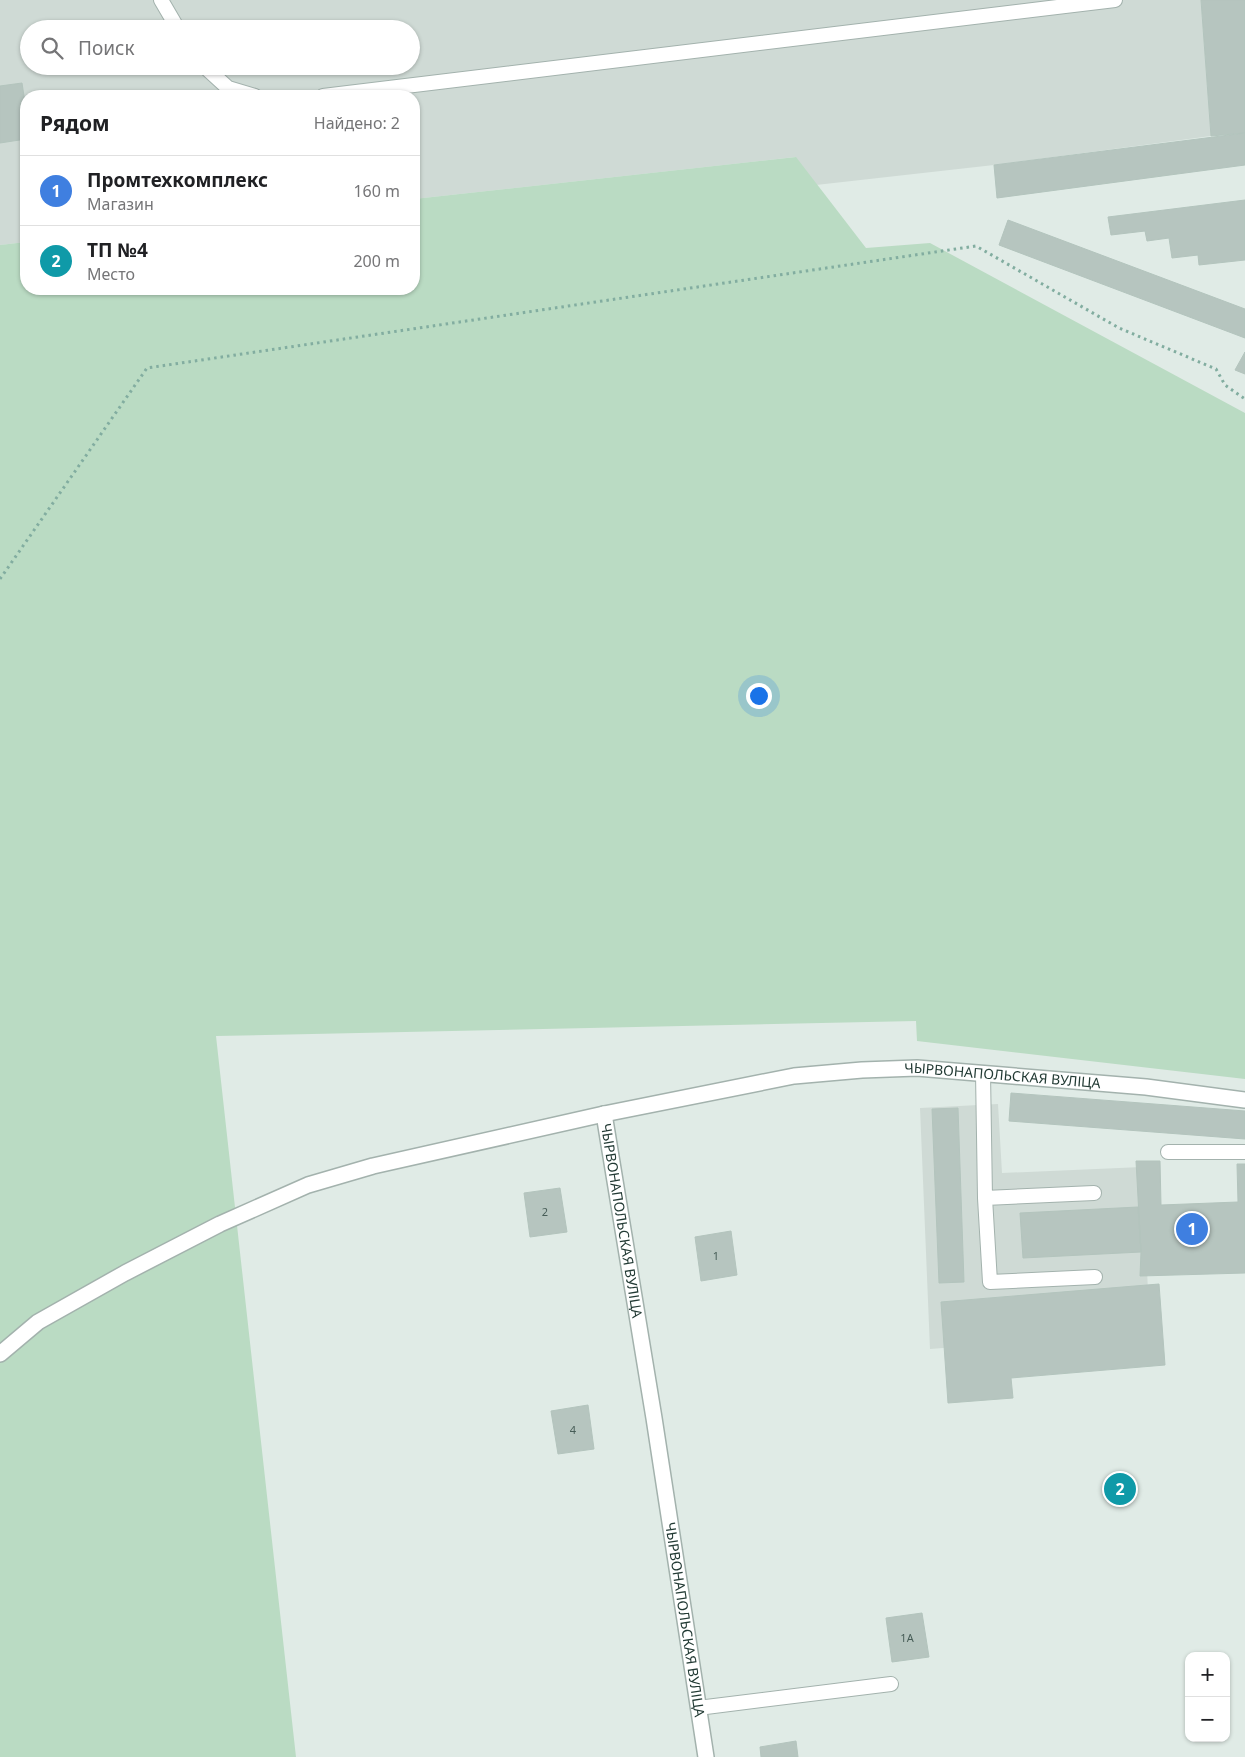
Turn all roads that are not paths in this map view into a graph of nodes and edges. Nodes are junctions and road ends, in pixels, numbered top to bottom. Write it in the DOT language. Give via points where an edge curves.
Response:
graph roads {
  1 [pos="161,0"];
  2 [pos="1115,0"];
  3 [pos="173,20"];
  4 [pos="214,75"];
  5 [pos="234,90"];
  6 [pos="372,90"];
  7 [pos="983,1073"];
  8 [pos="1245,1100"];
  9 [pos="604,1114"];
  10 [pos="1168,1152"];
  11 [pos="1245,1152"];
  12 [pos="1094,1193"];
  13 [pos="985,1198"];
  14 [pos="1095,1277"];
  15 [pos="0,1354"];
  16 [pos="891,1684"];
  17 [pos="698,1708"];
  18 [pos="706,1757"];
  1 -- 3 [label="lane"];
  2 -- 6 [label="lane"];
  4 -- 5 [label="lane"];
  7 -- 8 [label="street, ЧЫРВОНАПОЛЬСКАЯ ВУЛІЦА" via="1146,1087"];
  7 -- 9 [label="street, ЧЫРВОНАПОЛЬСКАЯ ВУЛІЦА" via="917,1068 794,1076"];
  7 -- 13 [label="lane"];
  9 -- 15 [label="street" via="373,1166 308,1185 220,1224 125,1273 38,1322"];
  9 -- 17 [label="street, ЧЫРВОНАПОЛЬСКАЯ ВУЛІЦА"];
  10 -- 11 [label="lane"];
  12 -- 13 [label="lane"];
  13 -- 14 [label="lane" via="990,1282"];
  16 -- 17 [label="lane"];
  17 -- 18 [label="street, ЧЫРВОНАПОЛЬСКАЯ ВУЛІЦА"];
}
